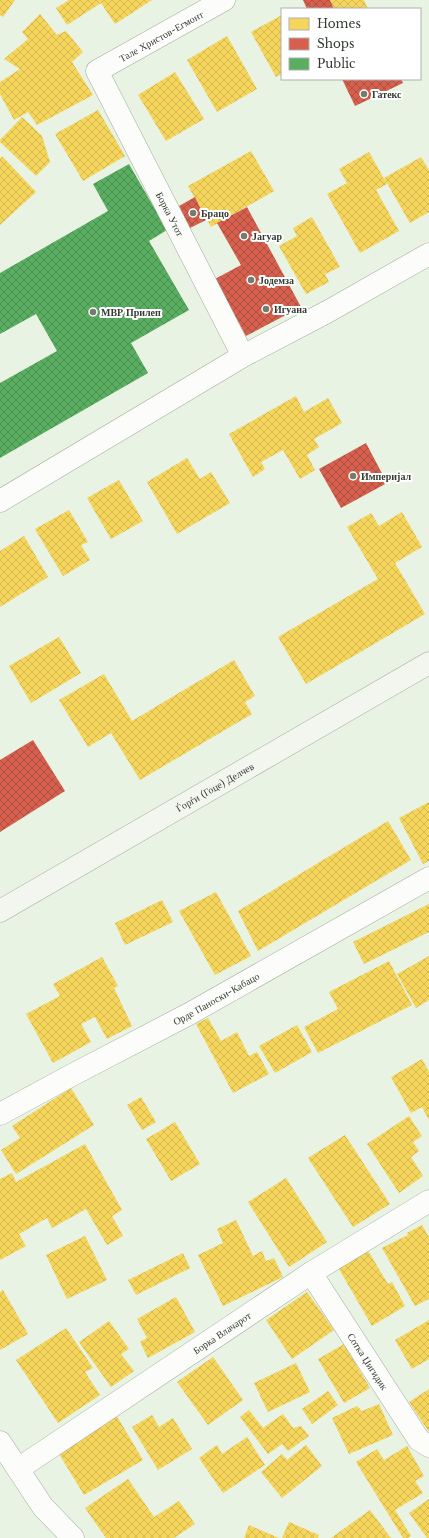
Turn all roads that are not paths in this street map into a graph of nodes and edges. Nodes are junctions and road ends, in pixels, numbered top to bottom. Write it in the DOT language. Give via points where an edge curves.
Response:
graph roads {
  1 [pos="224,0"];
  2 [pos="97,71"];
  3 [pos="429,254"];
  4 [pos="243,356"];
  5 [pos="0,501"];
  6 [pos="429,663"];
  7 [pos="429,878"];
  8 [pos="0,911"];
  9 [pos="0,1114"];
  10 [pos="429,1201"];
  11 [pos="311,1273"];
  12 [pos="0,1442"];
  13 [pos="429,1446"];
  14 [pos="18,1469"];
  15 [pos="73,1538"];
  1 -- 2 [label="street, Тале Христов-Егмонт"];
  2 -- 4 [label="street, Борка Утот"];
  3 -- 4 [label="street"];
  4 -- 5 [label="street"];
  6 -- 8 [label="main road, Ѓорѓи (Гоце) Делчев"];
  7 -- 9 [label="street, Орде Паноски-Кабацо" via="189,1014"];
  10 -- 11 [label="street, Борка Влачарот"];
  11 -- 13 [label="street, Сотка Џигидик" via="419,1440"];
  11 -- 14 [label="street, Борка Влачарот"];
  12 -- 14 [label="street"];
  14 -- 15 [label="street" via="43,1506"];
}
